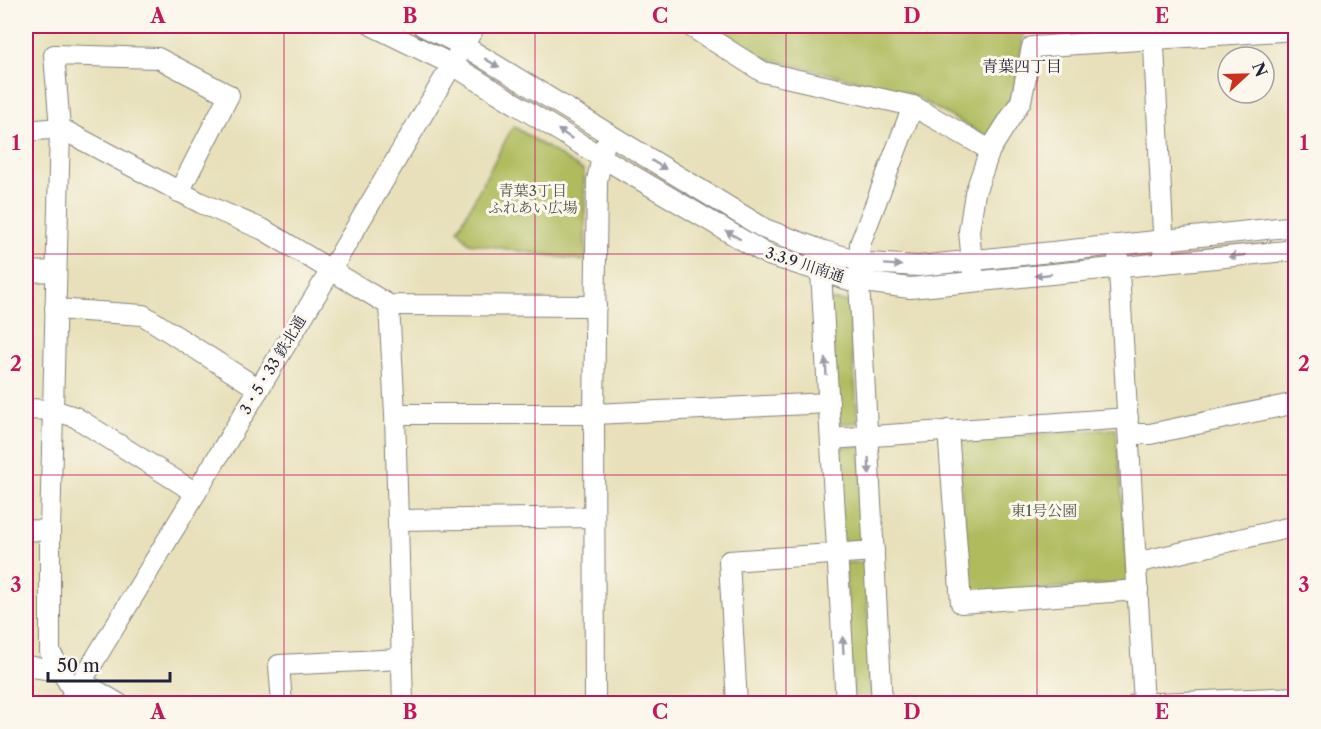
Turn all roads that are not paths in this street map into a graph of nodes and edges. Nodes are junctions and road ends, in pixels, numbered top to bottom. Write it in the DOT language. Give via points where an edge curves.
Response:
graph roads {
  1 [pos="373,26"];
  2 [pos="423,26"];
  3 [pos="475,26"];
  4 [pos="690,26"];
  5 [pos="1259,29"];
  6 [pos="1296,30"];
  7 [pos="1153,33"];
  8 [pos="464,46"];
  9 [pos="451,64"];
  10 [pos="913,106"];
  11 [pos="60,128"];
  12 [pos="26,131"];
  13 [pos="605,132"];
  14 [pos="990,150"];
  15 [pos="603,158"];
  16 [pos="179,192"];
  17 [pos="1296,226"];
  18 [pos="1162,241"];
  19 [pos="1118,245"];
  20 [pos="1296,250"];
  21 [pos="824,252"];
  22 [pos="860,261"];
  23 [pos="973,261"];
  24 [pos="1165,263"];
  25 [pos="1119,268"];
  26 [pos="331,270"];
  27 [pos="56,271"];
  28 [pos="26,272"];
  29 [pos="821,272"];
  30 [pos="859,282"];
  31 [pos="974,282"];
  32 [pos="389,305"];
  33 [pos="596,306"];
  34 [pos="55,309"];
  35 [pos="259,389"];
  36 [pos="1296,403"];
  37 [pos="829,404"];
  38 [pos="26,409"];
  39 [pos="53,410"];
  40 [pos="395,414"];
  41 [pos="594,414"];
  42 [pos="1128,426"];
  43 [pos="948,430"];
  44 [pos="868,436"];
  45 [pos="831,439"];
  46 [pos="196,493"];
  47 [pos="594,517"];
  48 [pos="398,520"];
  49 [pos="1296,526"];
  50 [pos="26,530"];
  51 [pos="50,531"];
  52 [pos="874,551"];
  53 [pos="837,553"];
  54 [pos="1136,562"];
  55 [pos="1138,590"];
  56 [pos="402,659"];
  57 [pos="26,666"];
  58 [pos="60,671"];
  59 [pos="75,693"];
  60 [pos="1296,697"];
  61 [pos="1263,701"];
  62 [pos="1144,703"];
  63 [pos="119,704"];
  64 [pos="282,704"];
  65 [pos="403,704"];
  66 [pos="595,704"];
  67 [pos="737,704"];
  68 [pos="846,704"];
  69 [pos="882,704"];
  70 [pos="1136,704"];
  1 -- 9 [label="street, 3.3.9 川南通"];
  2 -- 8 [label="street, 3.3.9 川南通"];
  3 -- 8 [label="street, 3・5・33 鉄北通"];
  4 -- 10 [label="street" via="763,72"];
  5 -- 6 [label="street"];
  5 -- 7 [label="street"];
  7 -- 14 [label="street" via="1032,47 1021,101"];
  7 -- 18 [label="street"];
  8 -- 9 [label="street, 3・5・33 鉄北通"];
  8 -- 13 [label="street, 3.3.9 川南通, one-way"];
  15 -- 9 [label="street, 3.3.9 川南通, one-way"];
  9 -- 26 [label="street, 3・5・33 鉄北通"];
  10 -- 14 [label="street"];
  10 -- 22 [label="street" via="860,244"];
  11 -- 12 [label="street"];
  11 -- 16 [label="street"];
  11 -- 16 [label="street" via="54,55 158,58 229,95"];
  11 -- 27 [label="street"];
  13 -- 15 [label="street"];
  13 -- 21 [label="street, 3.3.9 川南通, one-way" via="765,229"];
  14 -- 23 [label="street" via="973,203 969,231"];
  29 -- 15 [label="street, 3.3.9 川南通, one-way" via="768,255"];
  15 -- 33 [label="street" via="597,181"];
  16 -- 26 [label="street" via="264,230"];
  17 -- 18 [label="street, 3.3.9 川南通"];
  18 -- 19 [label="street, 3.3.9 川南通"];
  18 -- 24 [label="street"];
  19 -- 23 [label="street, 3.3.9 川南通"];
  19 -- 25 [label="street"];
  20 -- 24 [label="street, 3.3.9 川南通, one-way"];
  21 -- 22 [label="street, 3.3.9 川南通"];
  21 -- 29 [label="street"];
  22 -- 23 [label="street, 3.3.9 川南通, one-way" via="919,266"];
  22 -- 30 [label="street"];
  23 -- 31 [label="street"];
  24 -- 25 [label="street, 3.3.9 川南通"];
  25 -- 31 [label="street, 3.3.9 川南通, one-way"];
  25 -- 42 [label="street"];
  26 -- 32 [label="street"];
  26 -- 35 [label="street, 3・5・33 鉄北通"];
  27 -- 28 [label="street"];
  27 -- 34 [label="street"];
  29 -- 30 [label="street, 3.3.9 川南通"];
  37 -- 29 [label="street, one-way"];
  30 -- 31 [label="street, 3.3.9 川南通" via="910,288"];
  30 -- 44 [label="street"];
  32 -- 33 [label="street"];
  32 -- 40 [label="street"];
  33 -- 41 [label="street"];
  34 -- 35 [label="street" via="143,315"];
  34 -- 39 [label="street"];
  35 -- 46 [label="street, 3・5・33 鉄北通"];
  36 -- 42 [label="street" via="1150,434"];
  37 -- 41 [label="street"];
  37 -- 45 [label="street"];
  38 -- 39 [label="street"];
  39 -- 46 [label="street" via="75,417"];
  39 -- 51 [label="street"];
  40 -- 41 [label="street"];
  40 -- 48 [label="street"];
  41 -- 47 [label="street"];
  42 -- 43 [label="street"];
  42 -- 54 [label="street"];
  43 -- 44 [label="street"];
  43 -- 55 [label="street" via="961,603"];
  44 -- 45 [label="street"];
  44 -- 52 [label="street, one-way"];
  45 -- 53 [label="street"];
  46 -- 59 [label="street, 3・5・33 鉄北通"];
  47 -- 48 [label="street"];
  47 -- 66 [label="street"];
  48 -- 56 [label="street"];
  49 -- 54 [label="street"];
  50 -- 51 [label="street"];
  51 -- 58 [label="street" via="50,652"];
  52 -- 53 [label="street"];
  52 -- 69 [label="street"];
  53 -- 67 [label="street" via="729,561"];
  68 -- 53 [label="street, one-way"];
  54 -- 55 [label="street"];
  55 -- 62 [label="street"];
  56 -- 64 [label="street" via="279,665"];
  56 -- 65 [label="street"];
  57 -- 58 [label="street"];
  58 -- 59 [label="street"];
  59 -- 63 [label="street"];
  60 -- 61 [label="street"];
  61 -- 62 [label="street"];
  62 -- 70 [label="street"];
}
